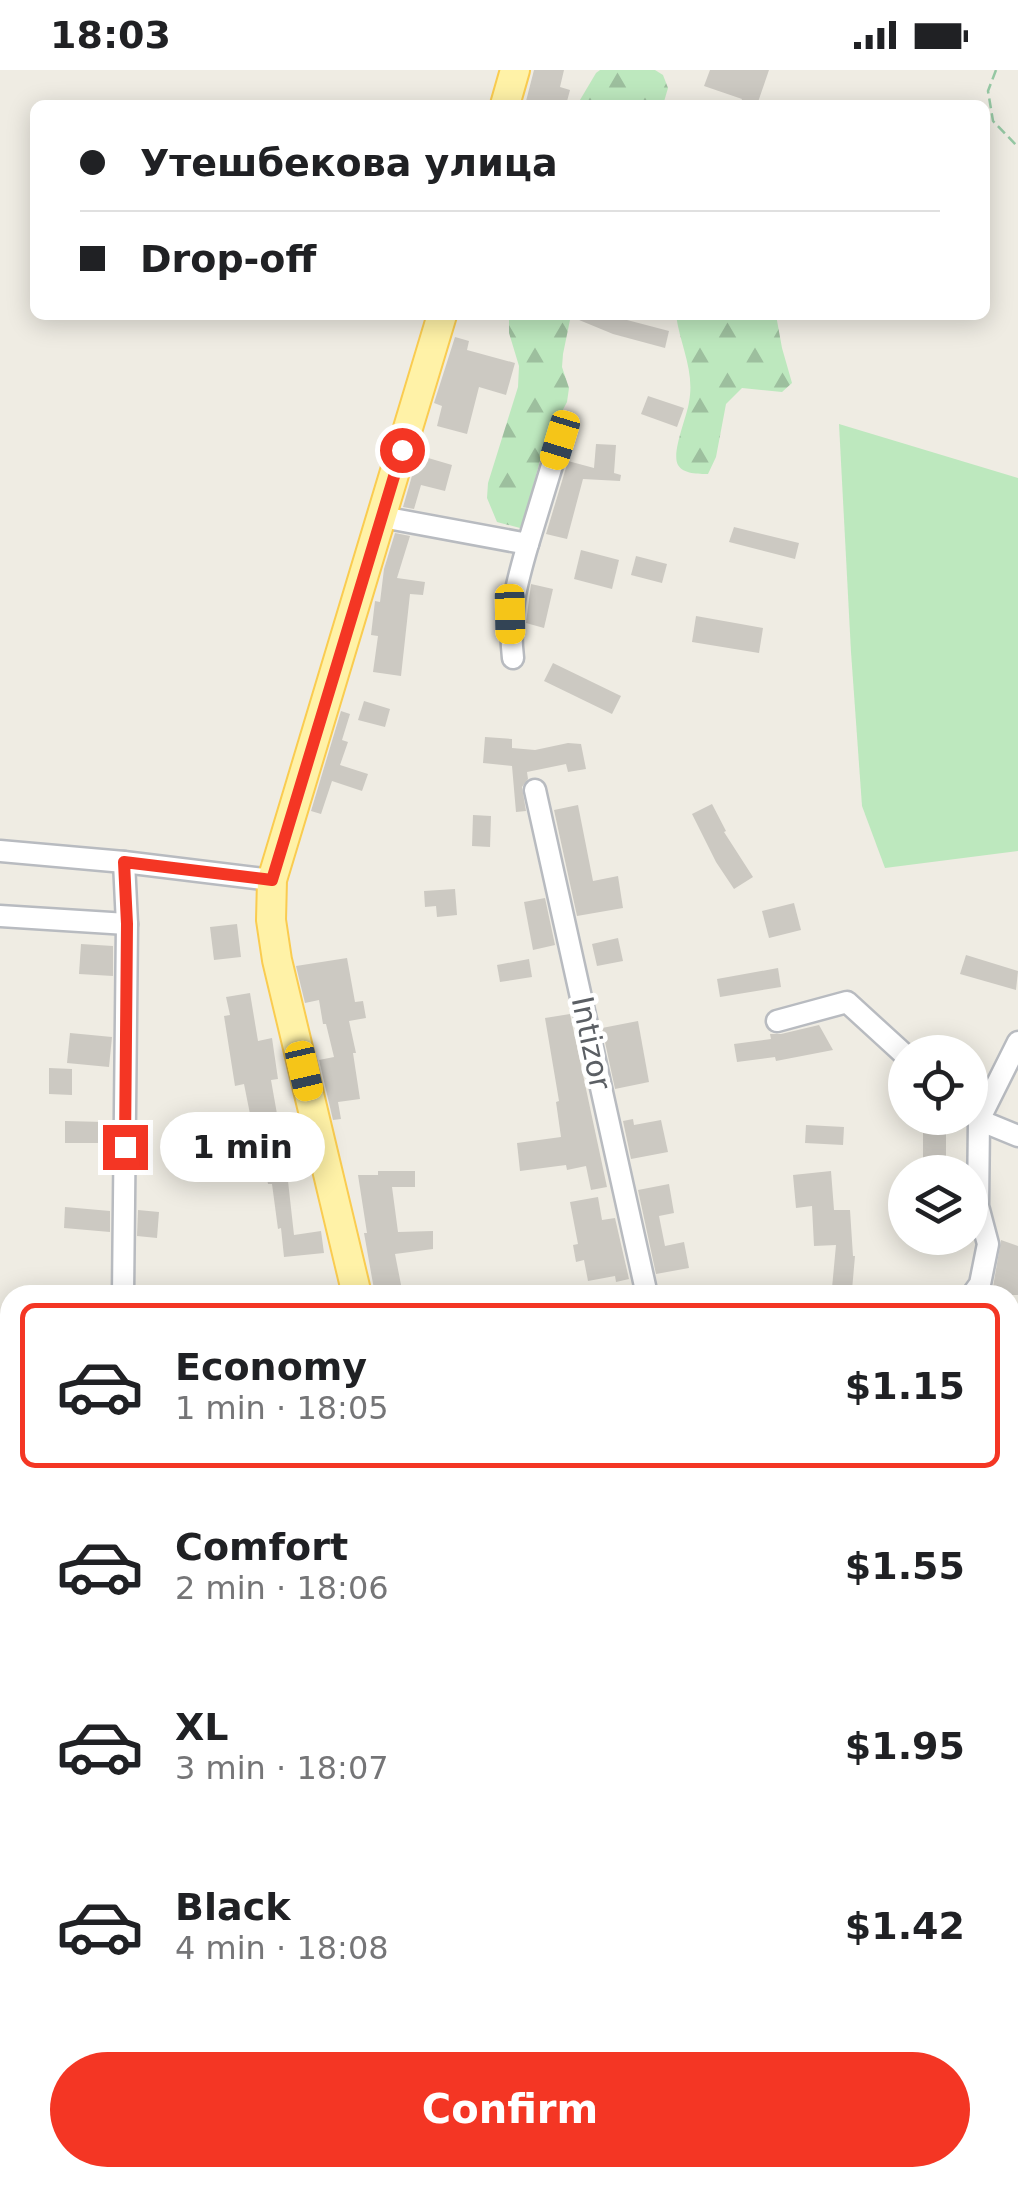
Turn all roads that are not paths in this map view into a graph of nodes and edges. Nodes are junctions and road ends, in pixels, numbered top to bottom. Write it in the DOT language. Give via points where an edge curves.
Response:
graph roads {
  1 [pos="515,70"];
  2 [pos="506,100"];
  3 [pos="441,320"];
  4 [pos="560,440"];
  5 [pos="382,517"];
  6 [pos="528,544"];
  7 [pos="512,658"];
  8 [pos="535,790"];
  9 [pos="0,850"];
  10 [pos="124,862"];
  11 [pos="272,880"];
  12 [pos="0,916"];
  13 [pos="127,924"];
  14 [pos="778,1021"];
  15 [pos="888,1040"];
  16 [pos="1018,1042"];
  17 [pos="988,1092"];
  18 [pos="988,1122"];
  19 [pos="975,1135"];
  20 [pos="1018,1136"];
  21 [pos="123,1285"];
  22 [pos="355,1285"];
  23 [pos="645,1285"];
  24 [pos="979,1285"];
  1 -- 2 [label="main road"];
  3 -- 5 [label="main road"];
  4 -- 6 [label="street"];
  5 -- 6 [label="street"];
  5 -- 11 [label="main road"];
  6 -- 7 [label="street" via="510,614"];
  8 -- 23 [label="street, Intizor"];
  9 -- 10 [label="street"];
  10 -- 11 [label="street"];
  10 -- 13 [label="street"];
  11 -- 22 [label="main road" via="277,960"];
  12 -- 13 [label="street"];
  13 -- 21 [label="street"];
  14 -- 15 [label="street" via="846,1002"];
  16 -- 17 [label="street"];
  18 -- 20 [label="street"];
  19 -- 24 [label="street" via="978,1206 988,1244"];
}
